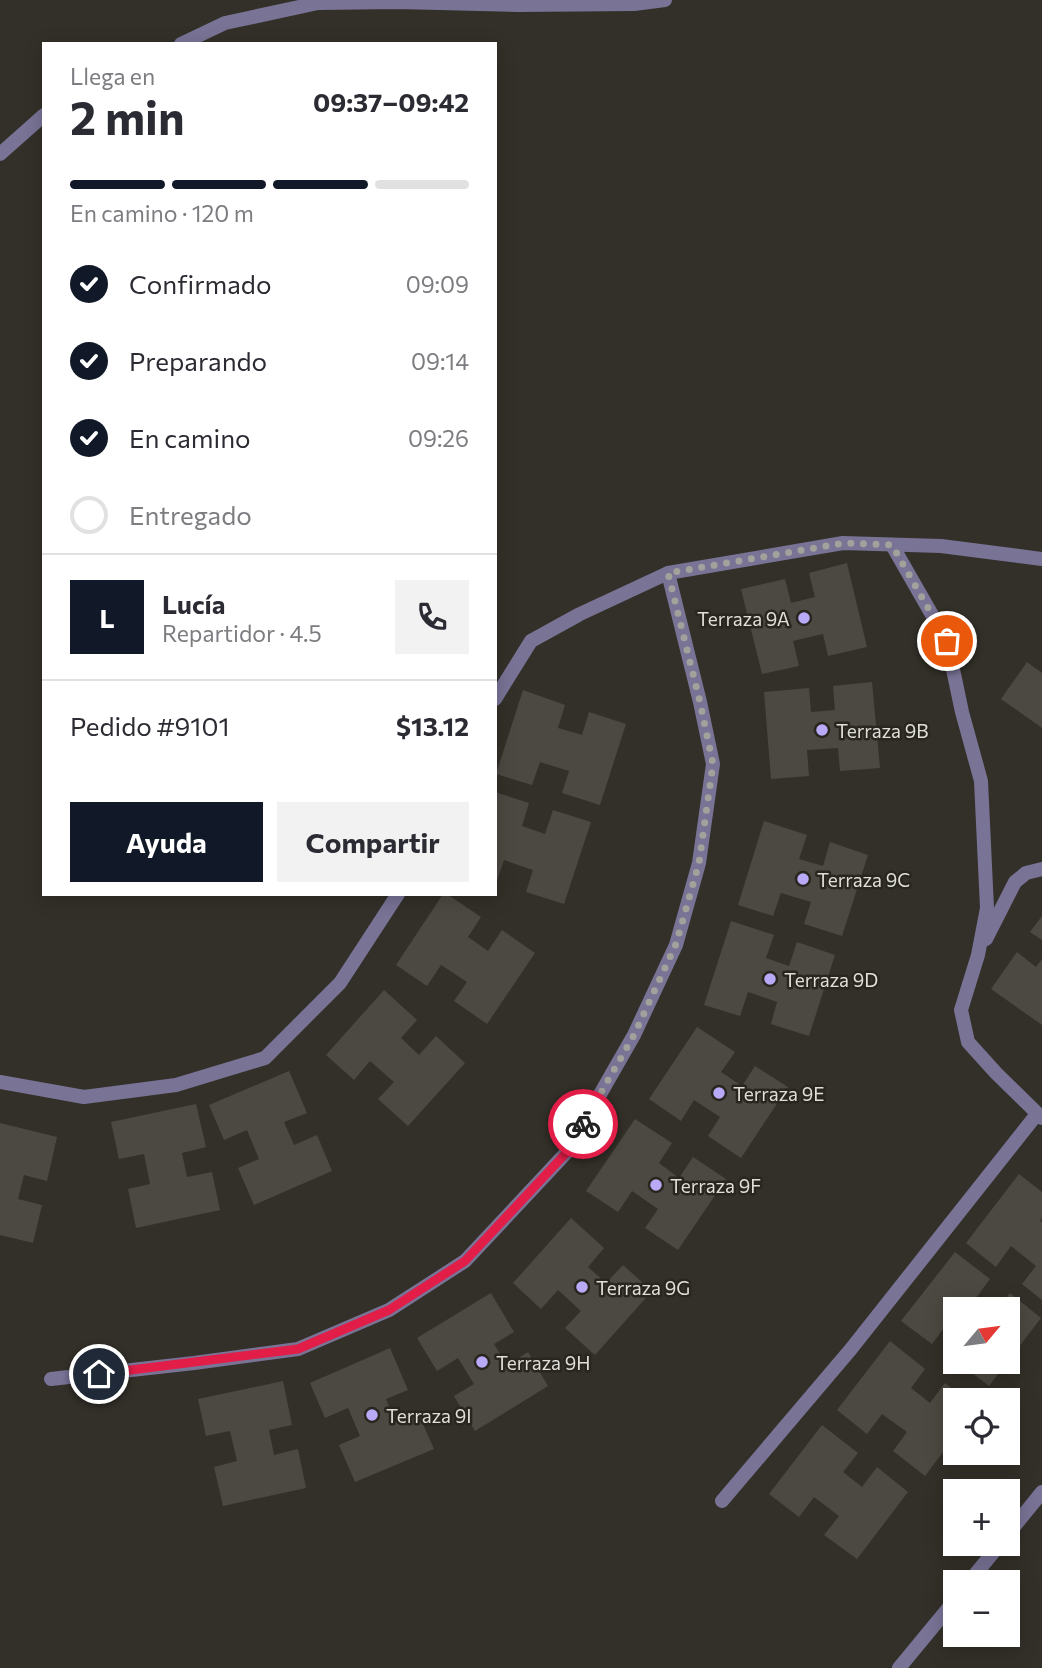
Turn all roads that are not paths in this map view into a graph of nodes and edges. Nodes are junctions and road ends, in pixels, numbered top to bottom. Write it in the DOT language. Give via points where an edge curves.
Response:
graph roads {
  1 [pos="665,0"];
  2 [pos="185,42"];
  3 [pos="42,117"];
  4 [pos="0,154"];
  5 [pos="892,545"];
  6 [pos="1042,559"];
  7 [pos="668,573"];
  8 [pos="497,696"];
  9 [pos="1042,869"];
  10 [pos="397,896"];
  11 [pos="978,956"];
  12 [pos="0,1082"];
  13 [pos="1039,1116"];
  14 [pos="51,1380"];
  15 [pos="1042,1492"];
  16 [pos="722,1500"];
  17 [pos="1020,1519"];
  18 [pos="990,1556"];
  19 [pos="979,1570"];
  20 [pos="943,1615"];
  21 [pos="900,1668"];
  1 -- 2 [label="street" via="635,4 318,4 225,23"];
  3 -- 4 [label="street"];
  5 -- 6 [label="street" via="941,546"];
  5 -- 7 [label="street" via="844,543"];
  5 -- 11 [label="street" via="947,641 981,781 987,908"];
  7 -- 8 [label="street" via="531,641"];
  7 -- 14 [label="street" via="713,764 699,863 676,944 634,1035 567,1152 465,1261 389,1310 298,1349"];
  9 -- 11 [label="street" via="1015,882"];
  10 -- 12 [label="street" via="340,983 265,1058 176,1085 84,1097"];
  11 -- 13 [label="street" via="961,1010 968,1042"];
  13 -- 16 [label="street"];
  15 -- 17 [label="street"];
  18 -- 19 [label="street"];
  20 -- 21 [label="street"];
}
